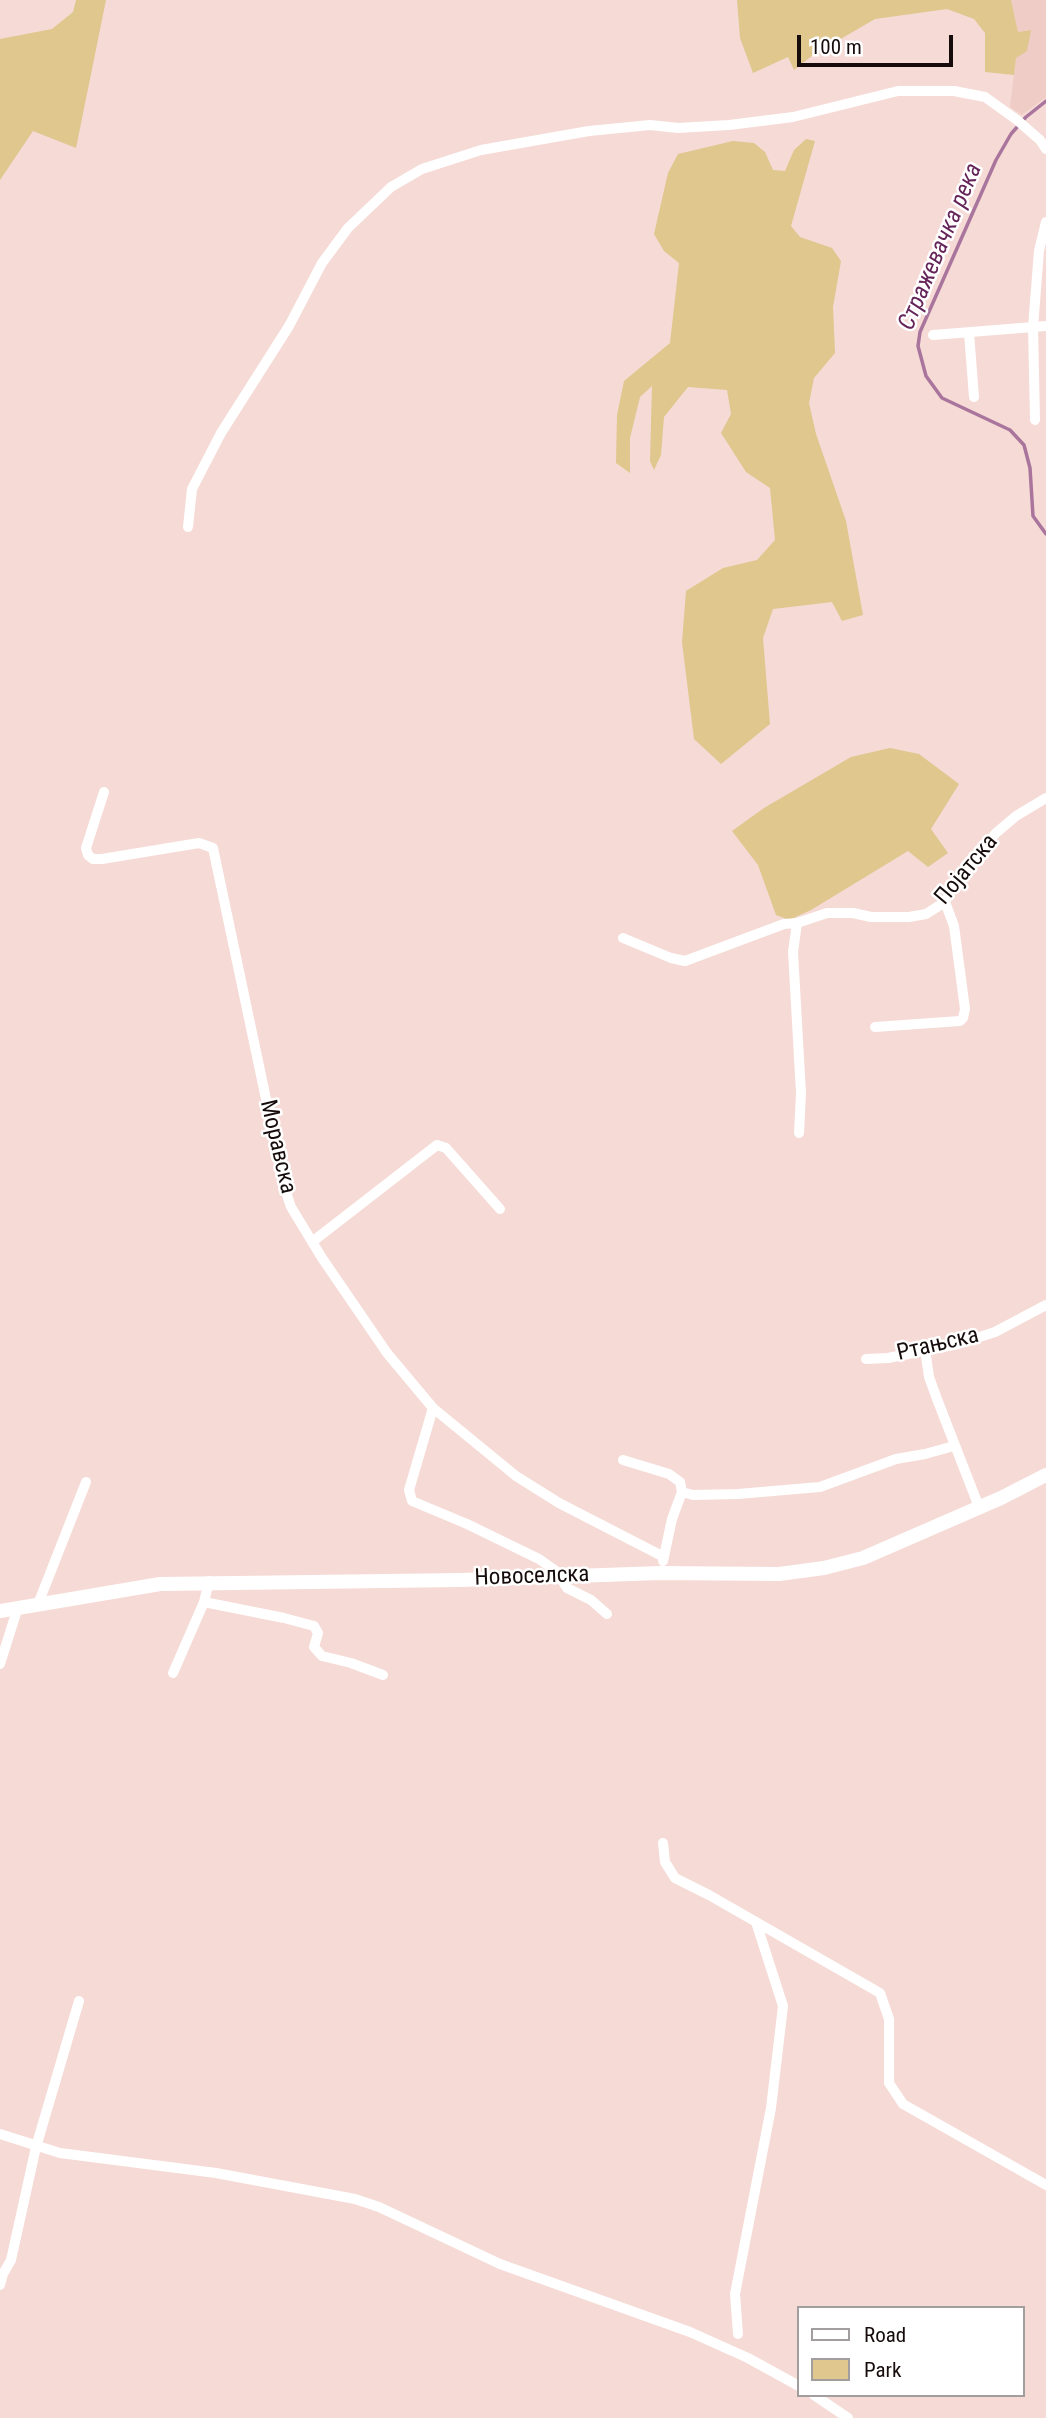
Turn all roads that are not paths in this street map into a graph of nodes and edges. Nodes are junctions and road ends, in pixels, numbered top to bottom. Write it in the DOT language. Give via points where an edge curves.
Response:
graph roads {
  1 [pos="1044,141"];
  2 [pos="1046,222"];
  3 [pos="1046,326"];
  4 [pos="1033,327"];
  5 [pos="969,332"];
  6 [pos="933,335"];
  7 [pos="974,397"];
  8 [pos="1035,421"];
  9 [pos="188,527"];
  10 [pos="104,792"];
  11 [pos="1046,798"];
  12 [pos="945,902"];
  13 [pos="797,923"];
  14 [pos="622,938"];
  15 [pos="875,1027"];
  16 [pos="799,1133"];
  17 [pos="500,1209"];
  18 [pos="312,1242"];
  19 [pos="1046,1305"];
  20 [pos="925,1349"];
  21 [pos="866,1359"];
  22 [pos="433,1408"];
  23 [pos="954,1446"];
  24 [pos="622,1460"];
  25 [pos="1046,1475"];
  26 [pos="86,1482"];
  27 [pos="682,1492"];
  28 [pos="979,1507"];
  29 [pos="664,1557"];
  30 [pos="660,1573"];
  31 [pos="560,1577"];
  32 [pos="209,1581"];
  33 [pos="204,1602"];
  34 [pos="38,1604"];
  35 [pos="18,1607"];
  36 [pos="0,1611"];
  37 [pos="607,1614"];
  38 [pos="0,1664"];
  39 [pos="173,1673"];
  40 [pos="383,1675"];
  41 [pos="663,1843"];
  42 [pos="756,1922"];
  43 [pos="79,2001"];
  44 [pos="0,2134"];
  45 [pos="36,2147"];
  46 [pos="1046,2185"];
  47 [pos="0,2285"];
  48 [pos="738,2334"];
  49 [pos="797,2385"];
  50 [pos="817,2397"];
  51 [pos="848,2418"];
  1 -- 9 [label="street" via="985,97 954,91 898,91 793,117 577,133 481,150 422,169 391,187 348,229 322,263 192,489"];
  2 -- 4 [label="street"];
  3 -- 4 [label="street"];
  4 -- 5 [label="street"];
  4 -- 8 [label="street"];
  5 -- 6 [label="street"];
  5 -- 7 [label="street"];
  10 -- 18 [label="street, Моравска" via="86,848 93,859 199,843 213,848 285,1189"];
  11 -- 12 [label="street, Појатска" via="996,833 960,874"];
  12 -- 13 [label="street, Појатска" via="926,914 909,917 827,913"];
  12 -- 15 [label="street" via="954,926 966,1014 960,1021"];
  13 -- 14 [label="street, Појатска" via="783,924 685,961"];
  13 -- 16 [label="street" via="793,952 801,1081"];
  17 -- 18 [label="street" via="446,1149 437,1145"];
  18 -- 22 [label="street, Моравска" via="387,1353"];
  19 -- 20 [label="street, Ртањска" via="995,1332"];
  20 -- 21 [label="street, Ртањска"];
  20 -- 23 [label="street" via="929,1377"];
  22 -- 29 [label="street, Моравска" via="516,1476"];
  22 -- 31 [label="street" via="410,1490 412,1501 504,1541 539,1559"];
  23 -- 27 [label="street" via="896,1459 820,1487 738,1494"];
  23 -- 28 [label="street"];
  24 -- 27 [label="street" via="677,1478"];
  25 -- 28 [label="street, Новоселска"];
  26 -- 34 [label="street"];
  27 -- 29 [label="street"];
  28 -- 30 [label="street, Новоселска" via="902,1543 824,1568 779,1574"];
  29 -- 30 [label="street"];
  30 -- 31 [label="street, Новоселска"];
  31 -- 32 [label="street, Новоселска"];
  31 -- 37 [label="street" via="566,1588"];
  32 -- 33 [label="street"];
  32 -- 34 [label="street, Новоселска" via="160,1584"];
  33 -- 39 [label="street"];
  33 -- 40 [label="street" via="314,1626 318,1631 314,1647 322,1656"];
  34 -- 35 [label="street, Новоселска"];
  35 -- 36 [label="street, Новоселска"];
  35 -- 38 [label="street"];
  41 -- 42 [label="street" via="665,1862 675,1878"];
  42 -- 46 [label="street" via="880,1993 889,2019 889,2083 903,2104"];
  42 -- 48 [label="street" via="783,2006 771,2108 735,2294"];
  43 -- 45 [label="street"];
  44 -- 45 [label="street"];
  45 -- 47 [label="street" via="11,2260"];
  45 -- 49 [label="street" via="355,2199 500,2264 690,2332"];
  50 -- 51 [label="street"];
}
